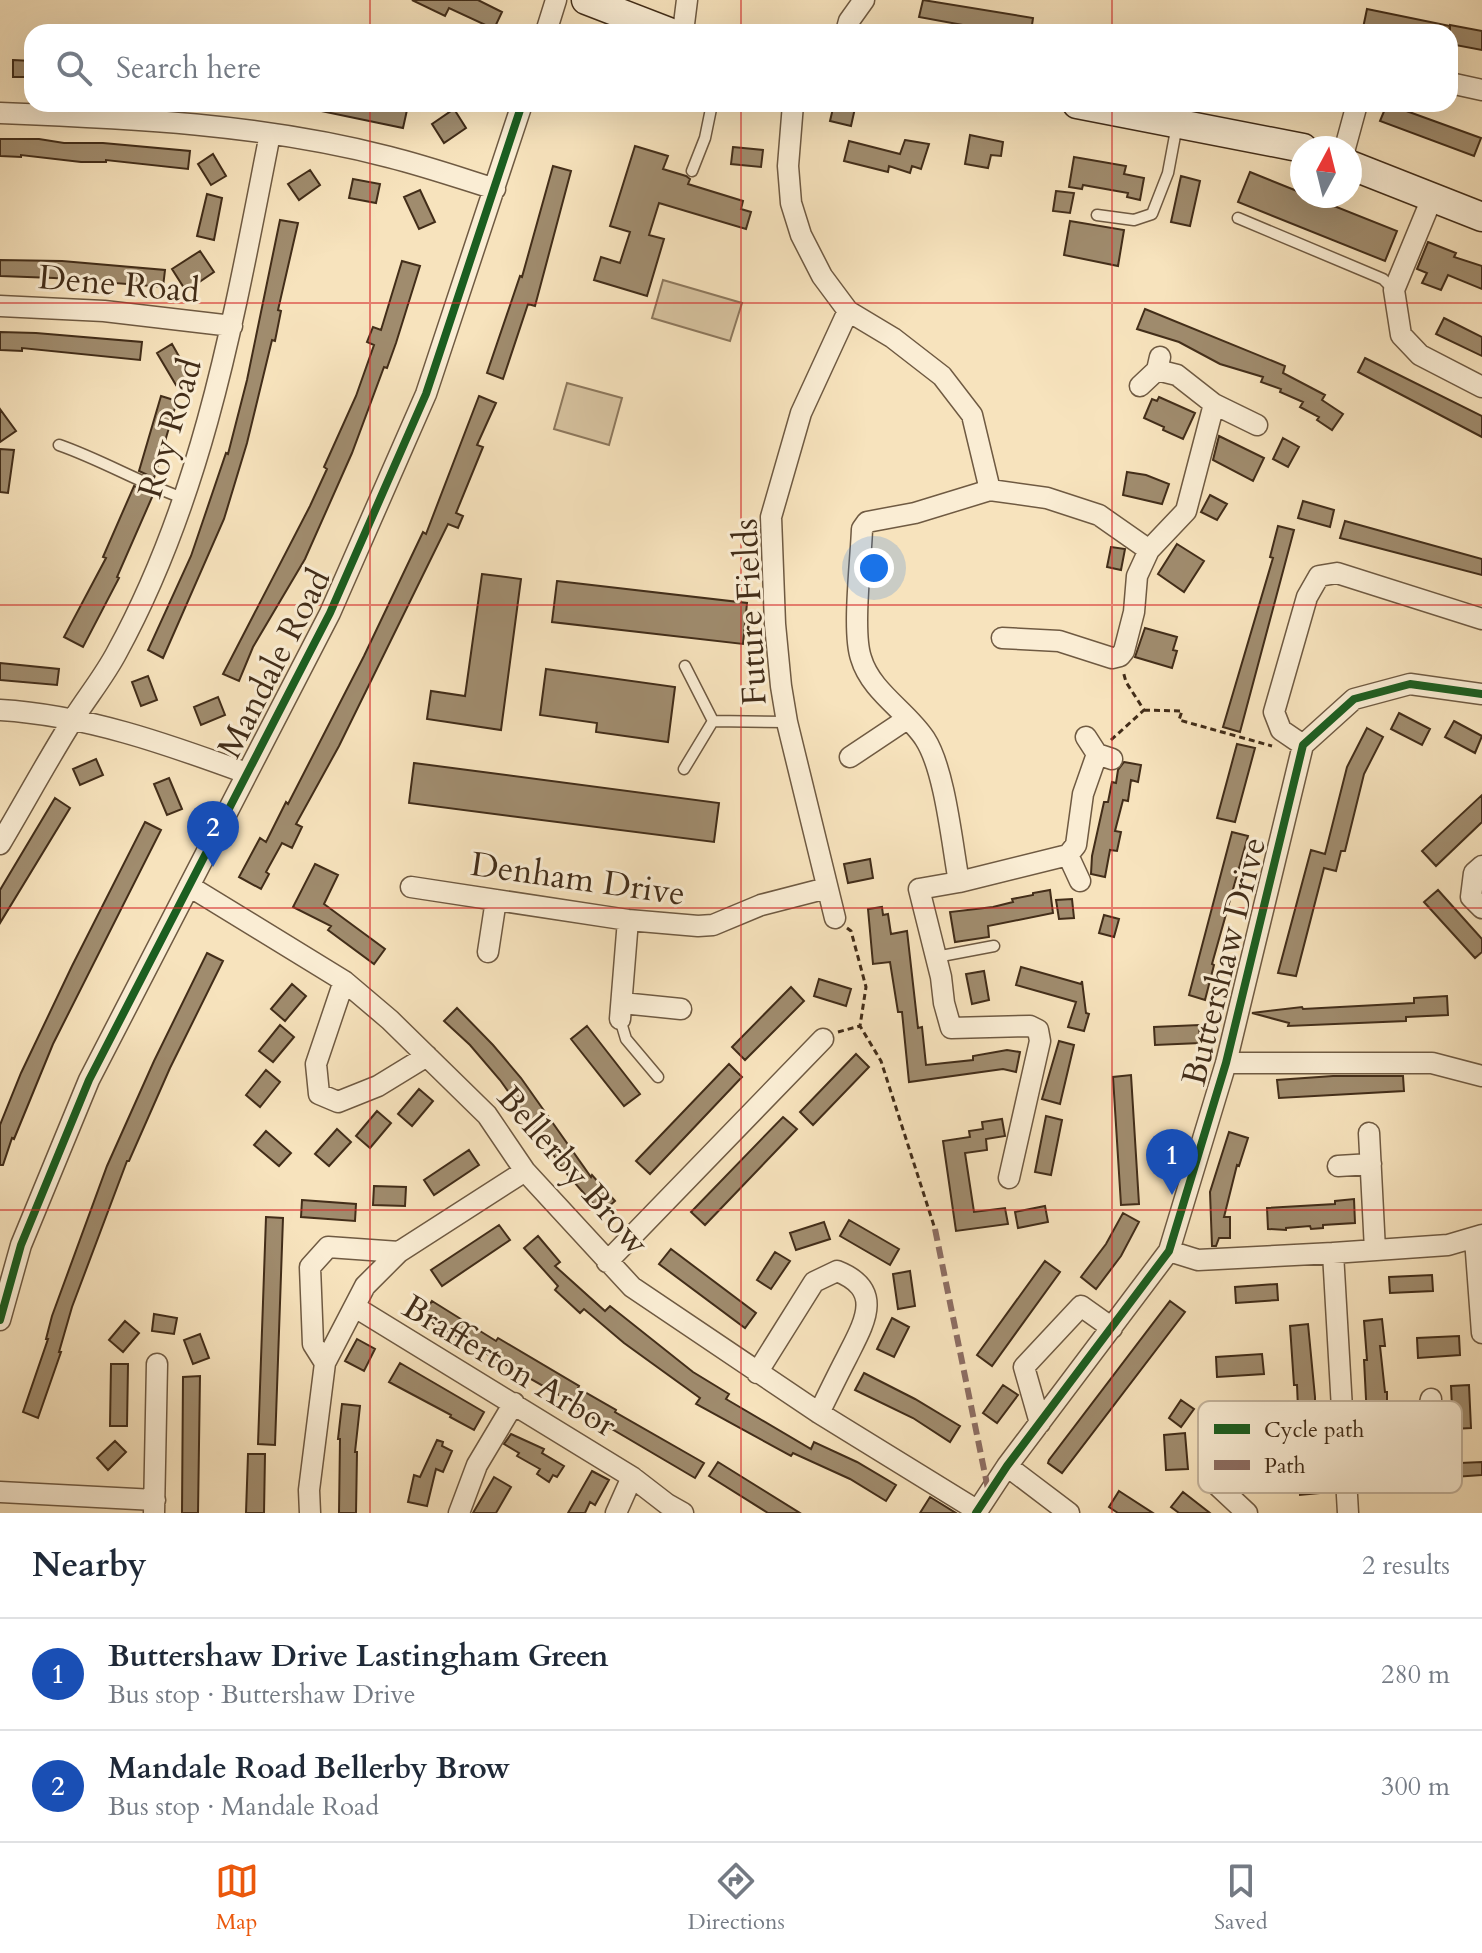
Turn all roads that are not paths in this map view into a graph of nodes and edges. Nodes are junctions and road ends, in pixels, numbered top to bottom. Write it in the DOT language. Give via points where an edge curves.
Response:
graph roads {
  1 [pos="556,0"];
  2 [pos="586,0"];
  3 [pos="687,0"];
  4 [pos="864,0"];
  5 [pos="548,24"];
  6 [pos="648,24"];
  7 [pos="684,24"];
  8 [pos="848,24"];
  9 [pos="1458,85"];
  10 [pos="1482,90"];
  11 [pos="519,112"];
  12 [pos="710,112"];
  13 [pos="792,112"];
  14 [pos="1119,112"];
  15 [pos="1355,112"];
  16 [pos="0,113"];
  17 [pos="1177,123"];
  18 [pos="270,134"];
  19 [pos="1348,136"];
  20 [pos="1290,145"];
  21 [pos="1362,170"];
  22 [pos="692,171"];
  23 [pos="495,189"];
  24 [pos="1432,198"];
  25 [pos="1097,215"];
  26 [pos="1482,217"];
  27 [pos="1238,218"];
  28 [pos="1394,290"];
  29 [pos="0,306"];
  30 [pos="848,311"];
  31 [pos="232,326"];
  32 [pos="1140,386"];
  33 [pos="1482,387"];
  34 [pos="1214,404"];
  35 [pos="1257,425"];
  36 [pos="59,445"];
  37 [pos="990,490"];
  38 [pos="183,498"];
  39 [pos="1149,550"];
  40 [pos="994,618"];
  41 [pos="1482,619"];
  42 [pos="685,666"];
  43 [pos="1482,694"];
  44 [pos="0,710"];
  45 [pos="907,719"];
  46 [pos="72,720"];
  47 [pos="713,721"];
  48 [pos="787,722"];
  49 [pos="1098,750"];
  50 [pos="1302,750"];
  51 [pos="850,757"];
  52 [pos="684,769"];
  53 [pos="246,773"];
  54 [pos="0,844"];
  55 [pos="1068,855"];
  56 [pos="1482,866"];
  57 [pos="1080,881"];
  58 [pos="959,882"];
  59 [pos="189,886"];
  60 [pos="411,887"];
  61 [pos="827,888"];
  62 [pos="496,900"];
  63 [pos="1482,908"];
  64 [pos="835,918"];
  65 [pos="628,920"];
  66 [pos="994,946"];
  67 [pos="488,952"];
  68 [pos="936,957"];
  69 [pos="344,981"];
  70 [pos="681,1009"];
  71 [pos="621,1011"];
  72 [pos="823,1039"];
  73 [pos="427,1056"];
  74 [pos="1226,1063"];
  75 [pos="1482,1076"];
  76 [pos="658,1077"];
  77 [pos="1369,1133"];
  78 [pos="1371,1164"];
  79 [pos="1338,1166"];
  80 [pos="525,1171"];
  81 [pos="1009,1178"];
  82 [pos="1479,1237"];
  83 [pos="1375,1250"];
  84 [pos="1169,1251"];
  85 [pos="399,1252"];
  86 [pos="1333,1253"];
  87 [pos="607,1262"];
  88 [pos="355,1307"];
  89 [pos="0,1320"];
  90 [pos="1112,1328"];
  91 [pos="1482,1333"];
  92 [pos="325,1363"];
  93 [pos="157,1364"];
  94 [pos="757,1373"];
  95 [pos="1341,1401"];
  96 [pos="514,1403"];
  97 [pos="819,1413"];
  98 [pos="1040,1423"];
  99 [pos="1007,1466"];
  100 [pos="632,1477"];
  101 [pos="0,1492"];
  102 [pos="1226,1493"];
  103 [pos="1347,1493"];
  104 [pos="154,1506"];
  105 [pos="977,1512"];
  106 [pos="310,1513"];
  107 [pos="459,1513"];
  108 [pos="616,1513"];
  109 [pos="683,1513"];
  110 [pos="1069,1513"];
  111 [pos="1247,1513"];
  112 [pos="1348,1513"];
  1 -- 5 [label="street"];
  2 -- 6 [label="main road"];
  3 -- 7 [label="street"];
  4 -- 8 [label="street"];
  9 -- 10 [label="street"];
  11 -- 23 [label="street, Mandale Road"];
  12 -- 22 [label="lane"];
  13 -- 30 [label="street" via="791,203 822,276"];
  14 -- 17 [label="main road"];
  15 -- 19 [label="street"];
  16 -- 18 [label="street" via="181,122"];
  17 -- 20 [label="main road"];
  17 -- 25 [label="lane" via="1168,173 1152,214 1134,220"];
  18 -- 23 [label="street" via="388,157"];
  18 -- 31 [label="street, Roy Road"];
  21 -- 24 [label="main road"];
  23 -- 53 [label="street, Mandale Road" via="426,394 330,613"];
  24 -- 26 [label="main road"];
  24 -- 28 [label="street"];
  27 -- 28 [label="lane" via="1383,279"];
  28 -- 33 [label="street" via="1401,335 1420,355"];
  29 -- 31 [label="street, Dene Road"];
  30 -- 37 [label="street" via="942,376 972,415"];
  30 -- 48 [label="street, Future Fields" via="801,413 771,517 775,624"];
  31 -- 38 [label="street, Roy Road" via="212,412"];
  32 -- 34 [label="street" via="1158,364"];
  34 -- 35 [label="street"];
  34 -- 39 [label="street" via="1186,511"];
  36 -- 38 [label="lane"];
  37 -- 39 [label="street" via="1047,498 1099,515"];
  37 -- 45 [label="street" via="867,522 862,529 860,657 869,676"];
  38 -- 46 [label="street, Roy Road" via="117,652"];
  39 -- 40 [label="street" via="1137,576 1134,612 1120,656 1059,641 1000,645"];
  41 -- 50 [label="street" via="1337,573 1319,576 1307,597 1274,712 1281,730"];
  42 -- 47 [label="lane"];
  43 -- 50 [label="street" via="1410,684 1354,699"];
  44 -- 46 [label="street"];
  45 -- 51 [label="street"];
  45 -- 58 [label="street" via="936,759"];
  46 -- 53 [label="street" via="162,742"];
  46 -- 54 [label="street, Roy Road"];
  47 -- 48 [label="lane"];
  47 -- 52 [label="lane"];
  48 -- 61 [label="street, Future Fields"];
  49 -- 55 [label="street" via="1083,794 1076,845"];
  50 -- 74 [label="street, Buttershaw Drive"];
  53 -- 59 [label="street, Mandale Road"];
  55 -- 57 [label="street"];
  55 -- 58 [label="street"];
  56 -- 63 [label="street" via="1474,873 1471,897"];
  58 -- 68 [label="street" via="919,889"];
  59 -- 69 [label="street, Bellerby Brow"];
  59 -- 89 [label="street, Mandale Road" via="89,1080 21,1245"];
  60 -- 62 [label="street, Denham Drive"];
  61 -- 64 [label="street, Future Fields"];
  61 -- 65 [label="street, Denham Drive" via="761,905 713,925"];
  62 -- 65 [label="street, Denham Drive"];
  62 -- 67 [label="street"];
  65 -- 71 [label="street"];
  66 -- 68 [label="lane"];
  68 -- 81 [label="street" via="951,1028 1038,1030 1040,1041"];
  69 -- 73 [label="street, Bellerby Brow"];
  69 -- 73 [label="street" via="316,1064 319,1094 338,1102 378,1086"];
  70 -- 71 [label="street"];
  71 -- 76 [label="lane" via="626,1039"];
  72 -- 87 [label="street"];
  73 -- 80 [label="street, Bellerby Brow" via="487,1115"];
  74 -- 75 [label="street" via="1432,1063"];
  74 -- 84 [label="street, Buttershaw Drive"];
  77 -- 78 [label="street"];
  78 -- 79 [label="street"];
  78 -- 83 [label="street"];
  80 -- 85 [label="street"];
  80 -- 87 [label="street, Bellerby Brow"];
  82 -- 83 [label="street" via="1448,1245"];
  82 -- 91 [label="street"];
  83 -- 86 [label="street"];
  84 -- 86 [label="street" via="1198,1260"];
  84 -- 90 [label="street, Buttershaw Drive"];
  85 -- 88 [label="street" via="365,1286"];
  85 -- 92 [label="street" via="328,1247 310,1267 313,1344"];
  86 -- 95 [label="street"];
  87 -- 94 [label="street, Bellerby Brow" via="632,1287"];
  88 -- 92 [label="street"];
  88 -- 96 [label="street, Brafferton Arbor"];
  90 -- 98 [label="street, Buttershaw Drive"];
  90 -- 98 [label="street" via="1081,1306 1024,1367"];
  92 -- 106 [label="street"];
  93 -- 104 [label="street"];
  94 -- 97 [label="street, Bellerby Brow"];
  94 -- 97 [label="street" via="814,1282 837,1271 853,1277 864,1291 867,1318"];
  96 -- 100 [label="street, Brafferton Arbor"];
  96 -- 107 [label="street" via="477,1465"];
  97 -- 105 [label="street, Bellerby Brow"];
  98 -- 99 [label="street, Buttershaw Drive"];
  99 -- 105 [label="street, Buttershaw Drive"];
  99 -- 110 [label="street"];
  100 -- 108 [label="street, Brafferton Arbor"];
  100 -- 109 [label="street, Brafferton Arbor"];
  101 -- 104 [label="street"];
  102 -- 111 [label="street"];
  103 -- 112 [label="street"];
}
